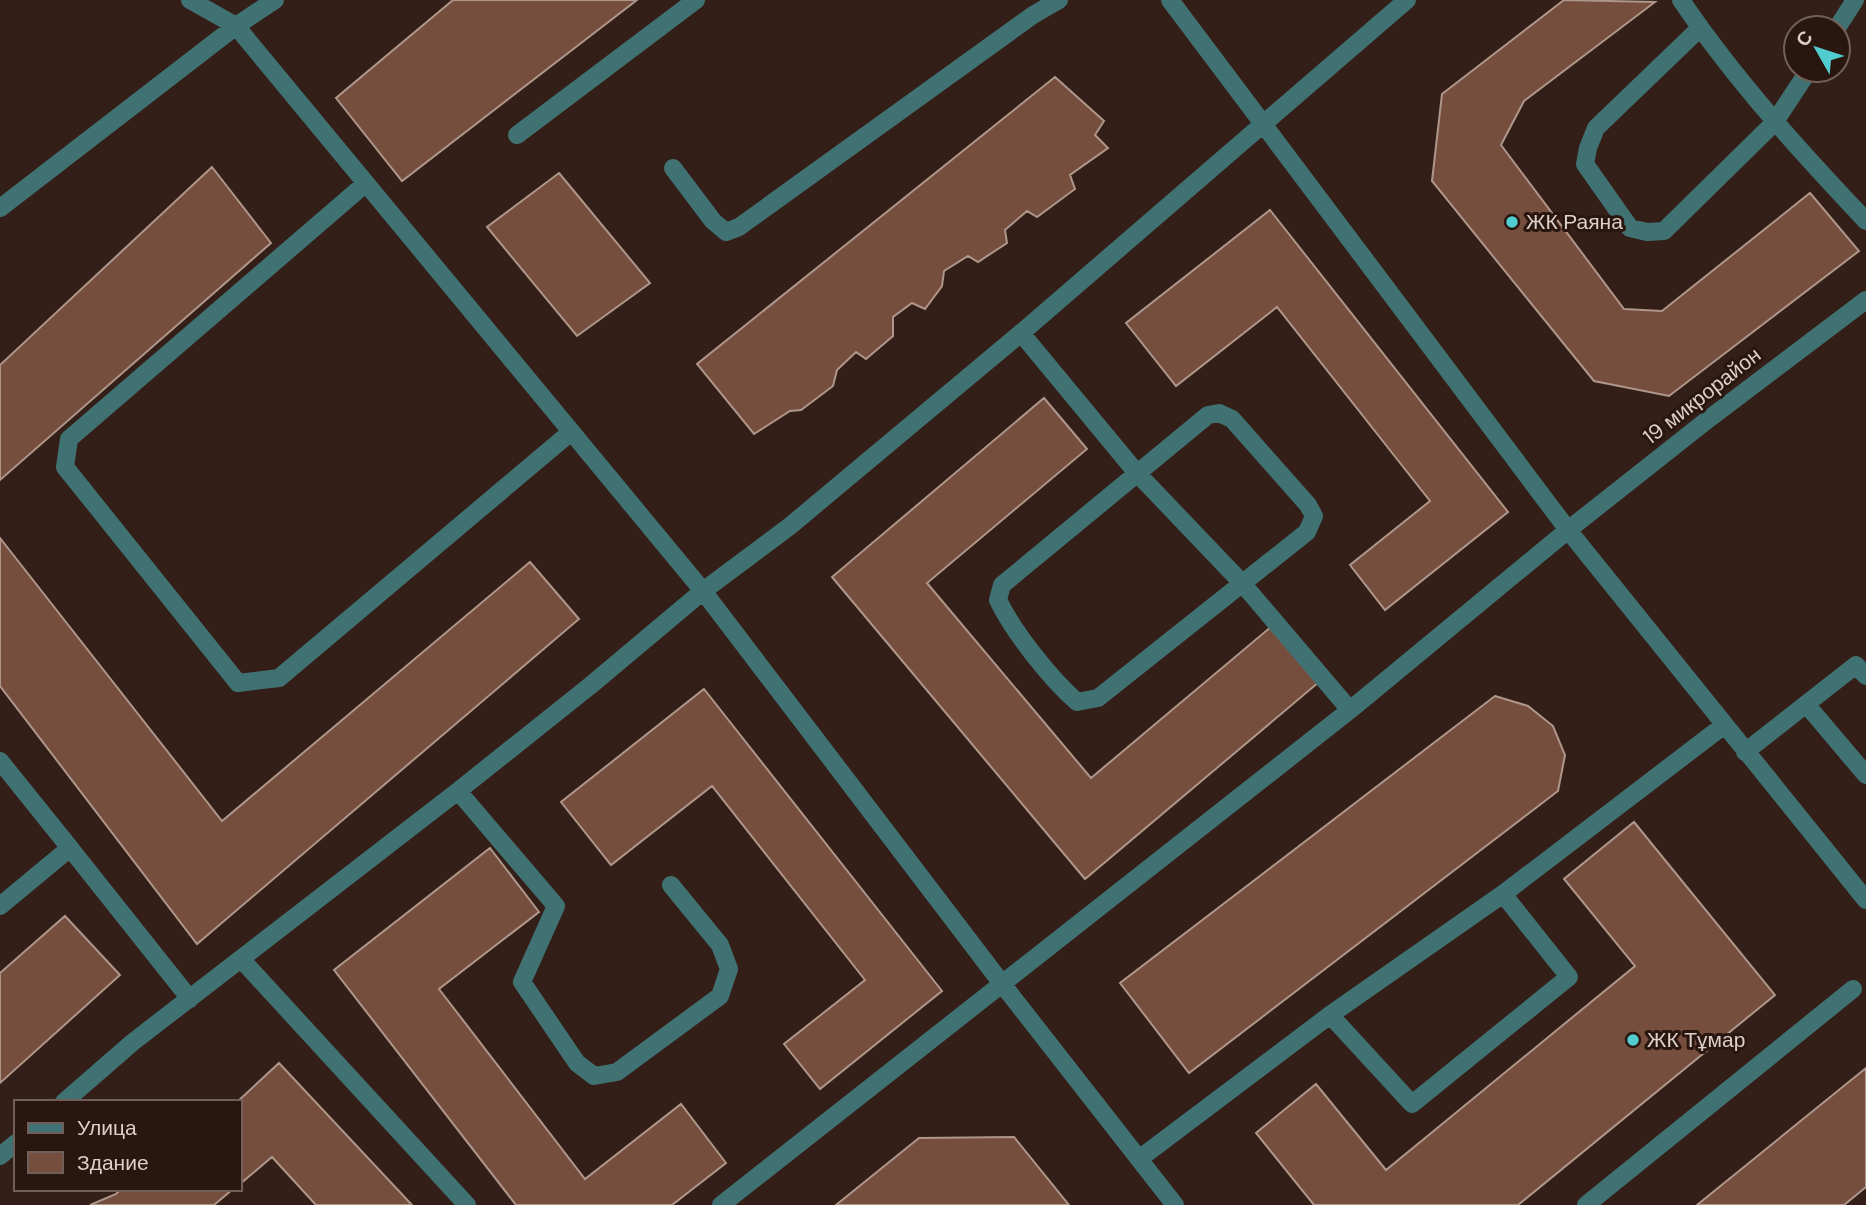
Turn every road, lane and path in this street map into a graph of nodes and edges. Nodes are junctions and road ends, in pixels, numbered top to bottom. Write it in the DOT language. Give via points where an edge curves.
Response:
graph roads {
  1 [pos="190,0"];
  2 [pos="275,0"];
  3 [pos="695,0"];
  4 [pos="1059,0"];
  5 [pos="1170,0"];
  6 [pos="1408,0"];
  7 [pos="1681,0"];
  8 [pos="236,26"];
  9 [pos="1700,28"];
  10 [pos="1800,84"];
  11 [pos="1264,122"];
  12 [pos="1774,123"];
  13 [pos="517,135"];
  14 [pos="673,167"];
  15 [pos="365,184"];
  16 [pos="0,208"];
  17 [pos="1866,221"];
  18 [pos="1866,300"];
  19 [pos="1021,333"];
  20 [pos="571,432"];
  21 [pos="1136,472"];
  22 [pos="1568,530"];
  23 [pos="1242,583"];
  24 [pos="703,591"];
  25 [pos="1866,676"];
  26 [pos="1806,704"];
  27 [pos="1350,710"];
  28 [pos="1723,726"];
  29 [pos="1745,752"];
  30 [pos="0,761"];
  31 [pos="1866,775"];
  32 [pos="458,791"];
  33 [pos="70,848"];
  34 [pos="671,885"];
  35 [pos="1503,894"];
  36 [pos="1866,900"];
  37 [pos="0,906"];
  38 [pos="242,959"];
  39 [pos="1003,985"];
  40 [pos="1853,989"];
  41 [pos="190,999"];
  42 [pos="1330,1015"];
  43 [pos="66,1100"];
  44 [pos="14,1145"];
  45 [pos="0,1156"];
  46 [pos="1139,1159"];
  47 [pos="467,1205"];
  48 [pos="721,1205"];
  49 [pos="1175,1205"];
  50 [pos="1586,1205"];
  1 -- 8 [label="street"];
  2 -- 8 [label="street"];
  3 -- 13 [label="street"];
  4 -- 14 [label="street" via="739,227 726,232"];
  5 -- 11 [label="street"];
  6 -- 11 [label="street"];
  7 -- 9 [label="street"];
  8 -- 15 [label="street"];
  8 -- 16 [label="street"];
  9 -- 12 [label="street"];
  9 -- 12 [label="street" via="1596,128 1588,148 1585,164 1630,228 1664,231"];
  10 -- 12 [label="street"];
  11 -- 19 [label="street"];
  11 -- 22 [label="street"];
  12 -- 17 [label="street"];
  15 -- 20 [label="street"];
  15 -- 20 [label="street" via="69,439 65,467 237,683 279,678"];
  18 -- 22 [label="street, 19 микрорайон"];
  19 -- 21 [label="street"];
  19 -- 24 [label="street" via="790,526"];
  20 -- 24 [label="street"];
  21 -- 23 [label="street"];
  21 -- 23 [label="street" via="1208,415 1219,413 1231,419 1314,516 1307,532"];
  21 -- 23 [label="street" via="1002,585 998,600 1005,615 1062,688 1077,702 1098,698"];
  22 -- 27 [label="street, 19 микрорайон"];
  22 -- 28 [label="street"];
  23 -- 27 [label="street"];
  24 -- 32 [label="street"];
  24 -- 39 [label="street"];
  25 -- 26 [label="street" via="1856,665"];
  26 -- 29 [label="street"];
  26 -- 31 [label="street"];
  27 -- 39 [label="street, 19 микрорайон"];
  28 -- 29 [label="street"];
  28 -- 35 [label="street"];
  29 -- 36 [label="street"];
  30 -- 33 [label="street"];
  32 -- 34 [label="street" via="556,906 522,982 577,1063 594,1076 617,1072 719,996 729,969 720,945"];
  32 -- 38 [label="street"];
  33 -- 37 [label="street"];
  33 -- 41 [label="street"];
  35 -- 42 [label="street"];
  35 -- 42 [label="street" via="1569,976 1412,1104"];
  38 -- 41 [label="street"];
  38 -- 47 [label="street"];
  39 -- 46 [label="street"];
  39 -- 48 [label="street, 19 микрорайон"];
  40 -- 50 [label="street"];
  41 -- 43 [label="street"];
  42 -- 46 [label="street"];
  44 -- 45 [label="street"];
  46 -- 49 [label="street"];
}
